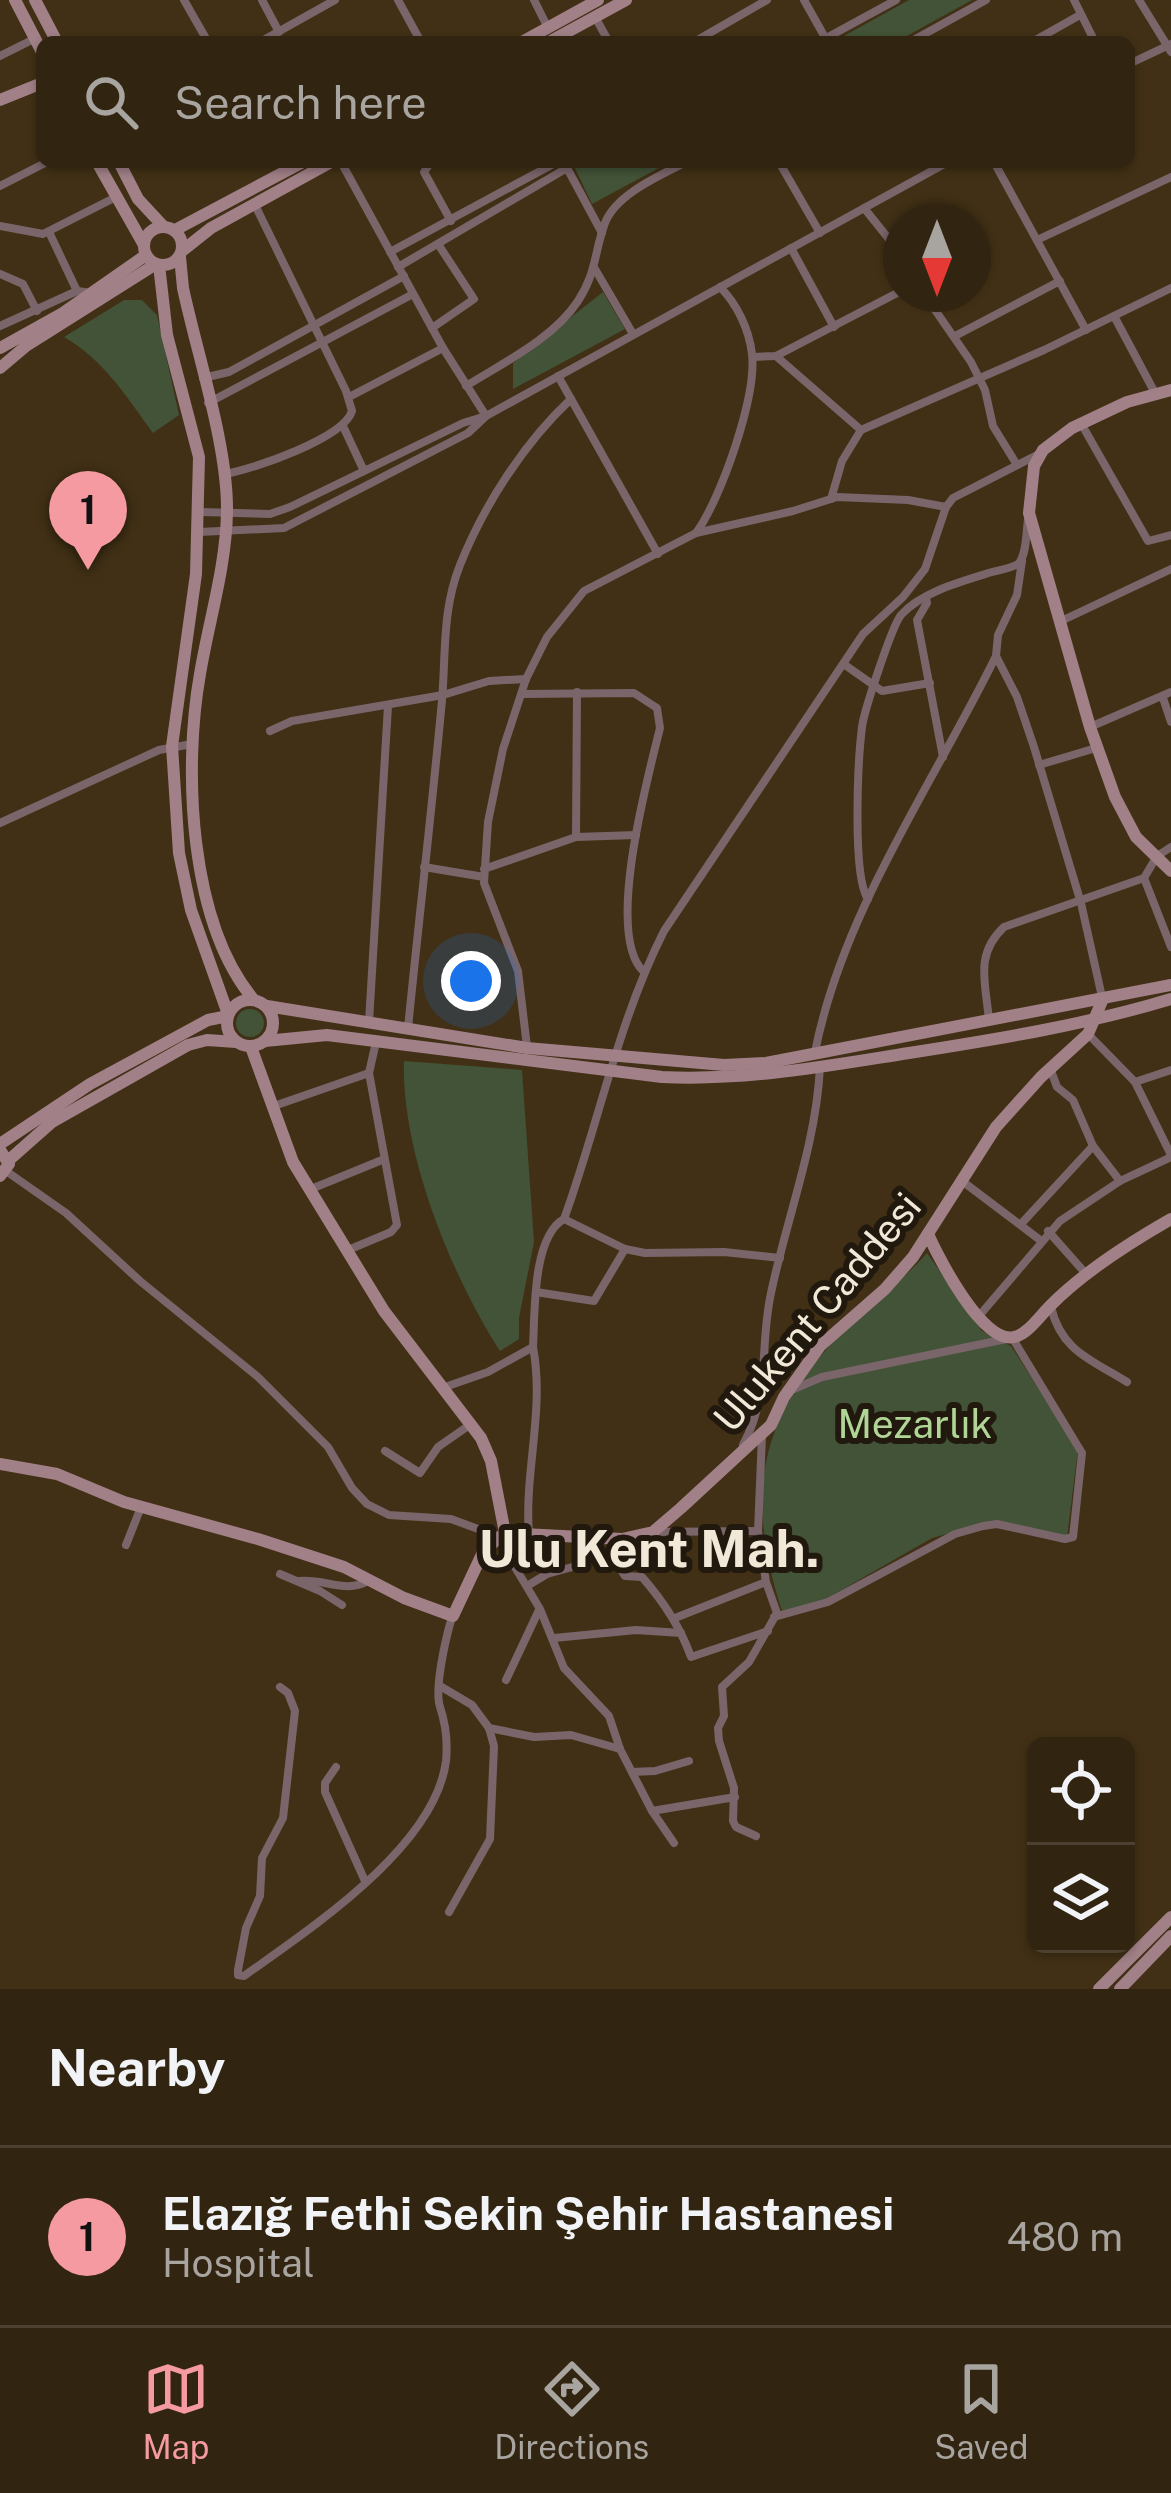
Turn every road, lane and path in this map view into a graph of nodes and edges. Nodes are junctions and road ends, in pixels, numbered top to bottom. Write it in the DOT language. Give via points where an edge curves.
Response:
graph roads {
  1 [pos="16,0"];
  2 [pos="35,0"];
  3 [pos="186,0"];
  4 [pos="262,0"];
  5 [pos="335,0"];
  6 [pos="398,0"];
  7 [pos="534,0"];
  8 [pos="598,0"];
  9 [pos="626,0"];
  10 [pos="767,0"];
  11 [pos="804,0"];
  12 [pos="896,0"];
  13 [pos="986,0"];
  14 [pos="1074,0"];
  15 [pos="1139,0"];
  16 [pos="1080,15"];
  17 [pos="595,17"];
  18 [pos="279,32"];
  19 [pos="930,32"];
  20 [pos="54,36"];
  21 [pos="205,36"];
  22 [pos="271,36"];
  23 [pos="418,36"];
  24 [pos="548,36"];
  25 [pos="552,36"];
  26 [pos="553,36"];
  27 [pos="606,36"];
  28 [pos="704,36"];
  29 [pos="822,36"];
  30 [pos="833,36"];
  31 [pos="922,36"];
  32 [pos="932,36"];
  33 [pos="1043,36"];
  34 [pos="1092,36"];
  35 [pos="35,38"];
  36 [pos="1169,48"];
  37 [pos="0,56"];
  38 [pos="1135,62"];
  39 [pos="36,87"];
  40 [pos="0,100"];
  41 [pos="0,110"];
  42 [pos="36,168"];
  43 [pos="101,168"];
  44 [pos="122,168"];
  45 [pos="320,168"];
  46 [pos="344,168"];
  47 [pos="427,168"];
  48 [pos="546,168"];
  49 [pos="676,168"];
  50 [pos="783,168"];
  51 [pos="937,168"];
  52 [pos="997,168"];
  53 [pos="275,169"];
  54 [pos="1171,177"];
  55 [pos="0,186"];
  56 [pos="116,197"];
  57 [pos="254,204"];
  58 [pos="865,208"];
  59 [pos="451,221"];
  60 [pos="0,226"];
  61 [pos="170,228"];
  62 [pos="883,231"];
  63 [pos="50,232"];
  64 [pos="820,232"];
  65 [pos="602,235"];
  66 [pos="1037,240"];
  67 [pos="438,244"];
  68 [pos="791,248"];
  69 [pos="390,252"];
  70 [pos="181,254"];
  71 [pos="151,257"];
  72 [pos="596,269"];
  73 [pos="401,272"];
  74 [pos="0,274"];
  75 [pos="1060,281"];
  76 [pos="720,287"];
  77 [pos="1171,289"];
  78 [pos="77,291"];
  79 [pos="93,293"];
  80 [pos="413,294"];
  81 [pos="883,300"];
  82 [pos="38,311"];
  83 [pos="937,312"];
  84 [pos="1114,316"];
  85 [pos="0,326"];
  86 [pos="314,326"];
  87 [pos="834,326"];
  88 [pos="432,328"];
  89 [pos="1086,329"];
  90 [pos="633,334"];
  91 [pos="955,336"];
  92 [pos="323,344"];
  93 [pos="0,348"];
  94 [pos="442,348"];
  95 [pos="776,356"];
  96 [pos="753,357"];
  97 [pos="0,368"];
  98 [pos="558,376"];
  99 [pos="203,378"];
  100 [pos="979,378"];
  101 [pos="466,386"];
  102 [pos="1171,390"];
  103 [pos="1155,394"];
  104 [pos="349,397"];
  105 [pos="571,398"];
  106 [pos="208,403"];
  107 [pos="486,416"];
  108 [pos="1081,423"];
  109 [pos="343,426"];
  110 [pos="862,430"];
  111 [pos="1041,452"];
  112 [pos="1017,466"];
  113 [pos="364,471"];
  114 [pos="225,474"];
  115 [pos="831,499"];
  116 [pos="946,507"];
  117 [pos="200,512"];
  118 [pos="1029,513"];
  119 [pos="227,515"];
  120 [pos="199,532"];
  121 [pos="225,533"];
  122 [pos="696,533"];
  123 [pos="1171,536"];
  124 [pos="658,554"];
  125 [pos="1022,559"];
  126 [pos="1171,569"];
  127 [pos="926,598"];
  128 [pos="1059,622"];
  129 [pos="996,656"];
  130 [pos="844,665"];
  131 [pos="526,679"];
  132 [pos="930,683"];
  133 [pos="873,688"];
  134 [pos="577,692"];
  135 [pos="442,694"];
  136 [pos="522,694"];
  137 [pos="1167,695"];
  138 [pos="388,706"];
  139 [pos="1171,722"];
  140 [pos="1090,727"];
  141 [pos="270,731"];
  142 [pos="193,744"];
  143 [pos="172,746"];
  144 [pos="1097,748"];
  145 [pos="944,759"];
  146 [pos="1039,765"];
  147 [pos="0,823"];
  148 [pos="636,835"];
  149 [pos="575,837"];
  150 [pos="1171,847"];
  151 [pos="1157,856"];
  152 [pos="424,867"];
  153 [pos="1171,871"];
  154 [pos="484,873"];
  155 [pos="1144,878"];
  156 [pos="868,899"];
  157 [pos="1081,903"];
  158 [pos="1171,946"];
  159 [pos="644,972"];
  160 [pos="1171,985"];
  161 [pos="1171,999"];
  162 [pos="254,1000"];
  163 [pos="1102,1001"];
  164 [pos="267,1006"];
  165 [pos="228,1015"];
  166 [pos="1096,1021"];
  167 [pos="990,1022"];
  168 [pos="369,1024"];
  169 [pos="408,1029"];
  170 [pos="1088,1034"];
  171 [pos="376,1040"];
  172 [pos="236,1042"];
  173 [pos="258,1044"];
  174 [pos="527,1048"];
  175 [pos="815,1052"];
  176 [pos="610,1064"];
  177 [pos="820,1067"];
  178 [pos="1050,1068"];
  179 [pos="1171,1070"];
  180 [pos="369,1073"];
  181 [pos="1135,1082"];
  182 [pos="272,1107"];
  183 [pos="1093,1146"];
  184 [pos="1171,1156"];
  185 [pos="3,1160"];
  186 [pos="382,1160"];
  187 [pos="961,1180"];
  188 [pos="1120,1181"];
  189 [pos="309,1190"];
  190 [pos="563,1219"];
  191 [pos="1171,1219"];
  192 [pos="1021,1224"];
  193 [pos="928,1234"];
  194 [pos="1044,1236"];
  195 [pos="625,1249"];
  196 [pos="346,1251"];
  197 [pos="780,1258"];
  198 [pos="1088,1275"];
  199 [pos="536,1292"];
  200 [pos="1051,1305"];
  201 [pos="979,1316"];
  202 [pos="1010,1338"];
  203 [pos="533,1347"];
  204 [pos="1127,1382"];
  205 [pos="445,1387"];
  206 [pos="788,1392"];
  207 [pos="472,1423"];
  208 [pos="762,1434"];
  209 [pos="386,1451"];
  210 [pos="736,1457"];
  211 [pos="0,1464"];
  212 [pos="142,1507"];
  213 [pos="758,1531"];
  214 [pos="652,1532"];
  215 [pos="501,1534"];
  216 [pos="529,1536"];
  217 [pos="609,1537"];
  218 [pos="126,1545"];
  219 [pos="583,1564"];
  220 [pos="280,1574"];
  221 [pos="369,1580"];
  222 [pos="299,1582"];
  223 [pos="766,1582"];
  224 [pos="527,1586"];
  225 [pos="342,1605"];
  226 [pos="540,1609"];
  227 [pos="453,1616"];
  228 [pos="774,1617"];
  229 [pos="675,1618"];
  230 [pos="768,1631"];
  231 [pos="682,1634"];
  232 [pos="554,1638"];
  233 [pos="506,1680"];
  234 [pos="440,1686"];
  235 [pos="280,1688"];
  236 [pos="488,1728"];
  237 [pos="620,1749"];
  238 [pos="689,1761"];
  239 [pos="337,1767"];
  240 [pos="632,1772"];
  241 [pos="735,1797"];
  242 [pos="652,1811"];
  243 [pos="756,1836"];
  244 [pos="674,1843"];
  245 [pos="365,1881"];
  246 [pos="449,1912"];
  247 [pos="1171,1916"];
  248 [pos="1171,1936"];
  249 [pos="1099,1989"];
  250 [pos="1120,1989"];
  1 -- 35 [label="street"];
  2 -- 20 [label="street"];
  3 -- 21 [label="street"];
  4 -- 18 [label="street"];
  5 -- 18 [label="street"];
  6 -- 23 [label="street"];
  7 -- 24 [label="street"];
  8 -- 25 [label="street"];
  9 -- 17 [label="street"];
  10 -- 28 [label="street"];
  11 -- 29 [label="street"];
  12 -- 30 [label="street"];
  13 -- 19 [label="street"];
  14 -- 16 [label="street"];
  15 -- 36 [label="street"];
  16 -- 33 [label="street"];
  16 -- 34 [label="street"];
  17 -- 26 [label="street"];
  17 -- 27 [label="street"];
  18 -- 22 [label="street"];
  19 -- 31 [label="street"];
  19 -- 32 [label="street"];
  35 -- 37 [label="street"];
  36 -- 38 [label="street"];
  39 -- 40 [label="street"];
  39 -- 41 [label="street"];
  42 -- 55 [label="street"];
  43 -- 56 [label="street"];
  44 -- 61 [label="street" via="138,199"];
  45 -- 57 [label="street"];
  46 -- 69 [label="street"];
  47 -- 59 [label="street"];
  48 -- 59 [label="street"];
  49 -- 65 [label="street" via="614,207"];
  50 -- 64 [label="street"];
  51 -- 58 [label="street"];
  52 -- 66 [label="street"];
  53 -- 61 [label="street"];
  54 -- 66 [label="street"];
  56 -- 63 [label="street"];
  56 -- 71 [label="street"];
  57 -- 70 [label="street"];
  57 -- 86 [label="street"];
  58 -- 62 [label="street"];
  58 -- 64 [label="street"];
  59 -- 69 [label="street"];
  60 -- 63 [label="street"];
  61 -- 70 [label="street" via="182,240"];
  61 -- 71 [label="street" via="152,230"];
  63 -- 78 [label="street"];
  64 -- 68 [label="street"];
  65 -- 67 [label="street" via="567,168"];
  65 -- 72 [label="street"];
  66 -- 75 [label="street"];
  67 -- 73 [label="street"];
  67 -- 88 [label="street" via="474,299"];
  68 -- 76 [label="street"];
  68 -- 87 [label="street"];
  69 -- 73 [label="street"];
  70 -- 71 [label="street" via="171,264"];
  70 -- 99 [label="street"];
  71 -- 79 [label="street"];
  71 -- 97 [label="street"];
  71 -- 117 [label="street" via="199,458"];
  72 -- 90 [label="street"];
  72 -- 101 [label="street" via="575,306"];
  73 -- 80 [label="street"];
  73 -- 86 [label="street"];
  74 -- 82 [label="street" via="23,284"];
  75 -- 89 [label="street"];
  75 -- 91 [label="street"];
  76 -- 90 [label="street"];
  76 -- 96 [label="street" via="734,301"];
  77 -- 84 [label="street"];
  78 -- 79 [label="street"];
  78 -- 82 [label="street"];
  79 -- 93 [label="street"];
  80 -- 88 [label="street"];
  80 -- 92 [label="street"];
  81 -- 87 [label="street"];
  82 -- 85 [label="street"];
  83 -- 91 [label="street"];
  84 -- 89 [label="street"];
  84 -- 103 [label="street"];
  86 -- 92 [label="street"];
  86 -- 99 [label="street"];
  87 -- 95 [label="street"];
  88 -- 94 [label="street"];
  89 -- 100 [label="street"];
  90 -- 98 [label="street"];
  91 -- 100 [label="street"];
  92 -- 104 [label="street"];
  92 -- 106 [label="street"];
  94 -- 101 [label="street"];
  94 -- 104 [label="street"];
  95 -- 96 [label="street"];
  95 -- 110 [label="street"];
  96 -- 122 [label="street" via="728,466"];
  98 -- 105 [label="street"];
  98 -- 107 [label="street"];
  99 -- 106 [label="street"];
  100 -- 110 [label="street"];
  100 -- 112 [label="street"];
  101 -- 107 [label="street"];
  102 -- 103 [label="street"];
  103 -- 108 [label="street"];
  104 -- 109 [label="street" via="351,418"];
  105 -- 124 [label="street"];
  105 -- 135 [label="street" via="540,428 460,565 445,616"];
  106 -- 114 [label="street"];
  107 -- 113 [label="street"];
  107 -- 121 [label="street" via="468,433 284,529"];
  108 -- 111 [label="street"];
  108 -- 123 [label="street" via="1148,542"];
  109 -- 113 [label="street"];
  109 -- 114 [label="street"];
  110 -- 115 [label="street"];
  111 -- 112 [label="street"];
  111 -- 118 [label="street"];
  112 -- 116 [label="street"];
  113 -- 119 [label="street" via="270,514"];
  114 -- 119 [label="street"];
  115 -- 116 [label="street"];
  115 -- 122 [label="street"];
  116 -- 130 [label="street" via="925,569"];
  117 -- 119 [label="street"];
  117 -- 120 [label="street"];
  118 -- 125 [label="street"];
  118 -- 128 [label="street"];
  119 -- 121 [label="street"];
  120 -- 121 [label="street"];
  120 -- 143 [label="street"];
  121 -- 142 [label="street"];
  122 -- 124 [label="street"];
  124 -- 131 [label="street" via="584,591"];
  125 -- 127 [label="street"];
  125 -- 129 [label="street"];
  126 -- 128 [label="street"];
  127 -- 132 [label="street" via="917,620"];
  127 -- 133 [label="street" via="900,616"];
  128 -- 140 [label="street"];
  129 -- 145 [label="street"];
  129 -- 146 [label="street"];
  130 -- 133 [label="street"];
  130 -- 159 [label="street"];
  131 -- 135 [label="street"];
  131 -- 136 [label="street"];
  132 -- 133 [label="street"];
  132 -- 145 [label="street"];
  133 -- 156 [label="street" via="862,725 858,854"];
  134 -- 136 [label="street"];
  134 -- 148 [label="street" via="634,693 657,708 660,728"];
  134 -- 149 [label="street"];
  135 -- 138 [label="street"];
  135 -- 152 [label="street"];
  136 -- 154 [label="street" via="503,749"];
  137 -- 139 [label="street"];
  137 -- 140 [label="street"];
  138 -- 141 [label="street"];
  138 -- 168 [label="street"];
  140 -- 144 [label="street"];
  142 -- 143 [label="street"];
  142 -- 162 [label="street" via="194,832 210,905 232,974"];
  143 -- 147 [label="street"];
  143 -- 165 [label="street" via="178,853"];
  144 -- 146 [label="street"];
  144 -- 151 [label="street" via="1136,837"];
  145 -- 156 [label="street"];
  146 -- 157 [label="street"];
  148 -- 149 [label="street"];
  148 -- 159 [label="street" via="626,895 634,959"];
  149 -- 154 [label="street"];
  150 -- 151 [label="street"];
  151 -- 153 [label="street"];
  151 -- 155 [label="street"];
  152 -- 154 [label="street"];
  152 -- 169 [label="street"];
  154 -- 174 [label="street" via="518,971"];
  155 -- 157 [label="street"];
  155 -- 158 [label="street"];
  156 -- 175 [label="street" via="824,1005"];
  157 -- 163 [label="street"];
  157 -- 167 [label="street" via="1004,927 987,943"];
  159 -- 176 [label="street"];
  160 -- 163 [label="street"];
  161 -- 166 [label="street"];
  162 -- 164 [label="street"];
  162 -- 165 [label="street" via="238,1002"];
  163 -- 166 [label="street, Ulukent Caddesi"];
  163 -- 167 [label="street"];
  164 -- 168 [label="street"];
  164 -- 173 [label="street" via="274,1028"];
  165 -- 172 [label="street"];
  165 -- 185 [label="street" via="40,1114"];
  166 -- 170 [label="street, Ulukent Caddesi"];
  166 -- 177 [label="street"];
  167 -- 175 [label="street"];
  168 -- 169 [label="street"];
  169 -- 174 [label="street"];
  170 -- 178 [label="street, Ulukent Caddesi"];
  170 -- 181 [label="street"];
  171 -- 173 [label="street" via="327,1035"];
  171 -- 176 [label="street"];
  171 -- 180 [label="street"];
  172 -- 173 [label="street"];
  172 -- 185 [label="street" via="179,1049 52,1122"];
  173 -- 182 [label="street"];
  174 -- 176 [label="street"];
  175 -- 176 [label="street" via="766,1063"];
  176 -- 177 [label="street" via="715,1079"];
  176 -- 190 [label="street"];
  177 -- 197 [label="street" via="804,1175"];
  178 -- 183 [label="street"];
  178 -- 187 [label="street, Ulukent Caddesi"];
  179 -- 181 [label="street"];
  180 -- 182 [label="street"];
  180 -- 186 [label="street"];
  181 -- 184 [label="street"];
  182 -- 189 [label="street"];
  183 -- 188 [label="street"];
  183 -- 192 [label="street"];
  184 -- 188 [label="street"];
  185 -- 215 [label="street" via="272,1390 328,1447 367,1504 388,1515 451,1519"];
  186 -- 189 [label="street"];
  186 -- 196 [label="street" via="397,1225"];
  187 -- 192 [label="street"];
  187 -- 193 [label="street, Ulukent Caddesi"];
  188 -- 194 [label="street"];
  189 -- 196 [label="street"];
  190 -- 195 [label="street"];
  190 -- 199 [label="street" via="546,1242"];
  191 -- 198 [label="street"];
  192 -- 194 [label="street"];
  193 -- 201 [label="street"];
  193 -- 206 [label="street, Ulukent Caddesi" via="885,1289 820,1346"];
  194 -- 198 [label="street"];
  194 -- 201 [label="street"];
  195 -- 197 [label="street"];
  195 -- 199 [label="street" via="594,1301"];
  196 -- 205 [label="street"];
  197 -- 210 [label="street" via="763,1397"];
  198 -- 200 [label="street"];
  199 -- 203 [label="street"];
  200 -- 202 [label="street"];
  200 -- 204 [label="street" via="1070,1347"];
  201 -- 202 [label="street"];
  202 -- 206 [label="street" via="822,1376"];
  202 -- 228 [label="street" via="1082,1453 1073,1538 982,1526 827,1602"];
  203 -- 205 [label="street"];
  203 -- 216 [label="street"];
  205 -- 207 [label="street"];
  206 -- 208 [label="street, Ulukent Caddesi"];
  207 -- 209 [label="street" via="438,1447 420,1473"];
  207 -- 215 [label="street" via="491,1461"];
  208 -- 210 [label="street, Ulukent Caddesi"];
  208 -- 213 [label="street"];
  210 -- 214 [label="street, Ulukent Caddesi"];
  211 -- 212 [label="street" via="57,1474"];
  212 -- 218 [label="street"];
  212 -- 221 [label="street" via="258,1538"];
  213 -- 214 [label="street"];
  213 -- 223 [label="street"];
  214 -- 217 [label="street"];
  215 -- 216 [label="street"];
  215 -- 224 [label="street"];
  215 -- 227 [label="street" via="484,1550"];
  216 -- 217 [label="street"];
  217 -- 229 [label="street" via="619,1569 642,1577"];
  219 -- 224 [label="street"];
  220 -- 222 [label="street"];
  221 -- 222 [label="street" via="347,1588"];
  221 -- 227 [label="street"];
  222 -- 225 [label="street"];
  223 -- 228 [label="street"];
  223 -- 229 [label="street"];
  224 -- 226 [label="street"];
  226 -- 232 [label="street"];
  226 -- 233 [label="street"];
  227 -- 234 [label="street"];
  228 -- 230 [label="street"];
  229 -- 231 [label="street"];
  230 -- 231 [label="street" via="691,1657"];
  230 -- 241 [label="street" via="722,1687 719,1741"];
  231 -- 232 [label="street"];
  232 -- 237 [label="street" via="564,1668 609,1716"];
  234 -- 236 [label="street" via="460,1695"];
  234 -- 245 [label="street" via="447,1740 437,1793 423,1824"];
  235 -- 245 [label="street" via="295,1711 283,1818 262,1858 238,1975"];
  236 -- 237 [label="street"];
  236 -- 246 [label="street" via="490,1839"];
  237 -- 240 [label="street"];
  238 -- 240 [label="street"];
  239 -- 245 [label="street" via="325,1792"];
  240 -- 242 [label="street"];
  241 -- 242 [label="street"];
  241 -- 243 [label="street" via="736,1827"];
  242 -- 244 [label="street"];
  247 -- 249 [label="street"];
  248 -- 250 [label="street"];
}
